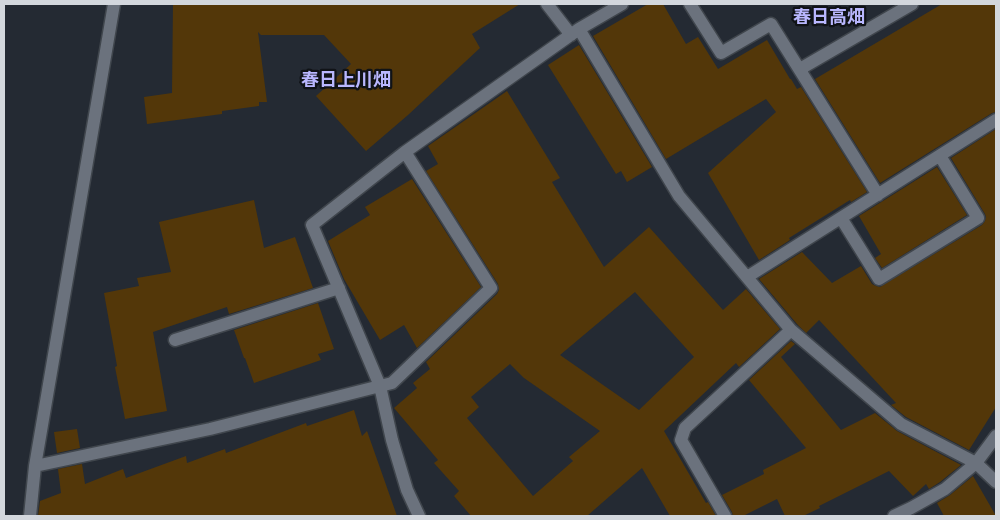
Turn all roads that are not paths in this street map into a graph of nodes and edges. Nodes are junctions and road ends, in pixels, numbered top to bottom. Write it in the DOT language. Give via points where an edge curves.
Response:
graph roads {
  1 [pos="114,4"];
  2 [pos="547,4"];
  3 [pos="622,4"];
  4 [pos="690,4"];
  5 [pos="912,4"];
  6 [pos="575,32"];
  7 [pos="800,69"];
  8 [pos="996,120"];
  9 [pos="405,152"];
  10 [pos="940,156"];
  11 [pos="878,195"];
  12 [pos="841,218"];
  13 [pos="746,277"];
  14 [pos="339,288"];
  15 [pos="792,330"];
  16 [pos="175,340"];
  17 [pos="380,386"];
  18 [pos="996,436"];
  19 [pos="976,463"];
  20 [pos="35,466"];
  21 [pos="996,482"];
  22 [pos="30,516"];
  23 [pos="420,516"];
  24 [pos="725,516"];
  25 [pos="894,516"];
  1 -- 20 [label="street"];
  2 -- 6 [label="street"];
  3 -- 6 [label="street"];
  4 -- 7 [label="street" via="722,53 771,24"];
  5 -- 7 [label="street"];
  6 -- 9 [label="street"];
  6 -- 13 [label="street" via="678,196"];
  7 -- 11 [label="street"];
  8 -- 10 [label="street"];
  9 -- 14 [label="street" via="312,225"];
  9 -- 17 [label="street" via="491,288 392,383"];
  10 -- 11 [label="street"];
  10 -- 12 [label="street" via="978,218 879,279"];
  11 -- 12 [label="street"];
  12 -- 13 [label="street"];
  13 -- 15 [label="street"];
  14 -- 16 [label="street"];
  14 -- 17 [label="street"];
  15 -- 19 [label="street" via="901,424"];
  15 -- 24 [label="street" via="685,428 682,440"];
  17 -- 20 [label="street" via="210,429"];
  17 -- 23 [label="street" via="407,490"];
  18 -- 19 [label="street"];
  19 -- 21 [label="street"];
  19 -- 25 [label="street" via="945,489"];
  20 -- 22 [label="street"];
}
